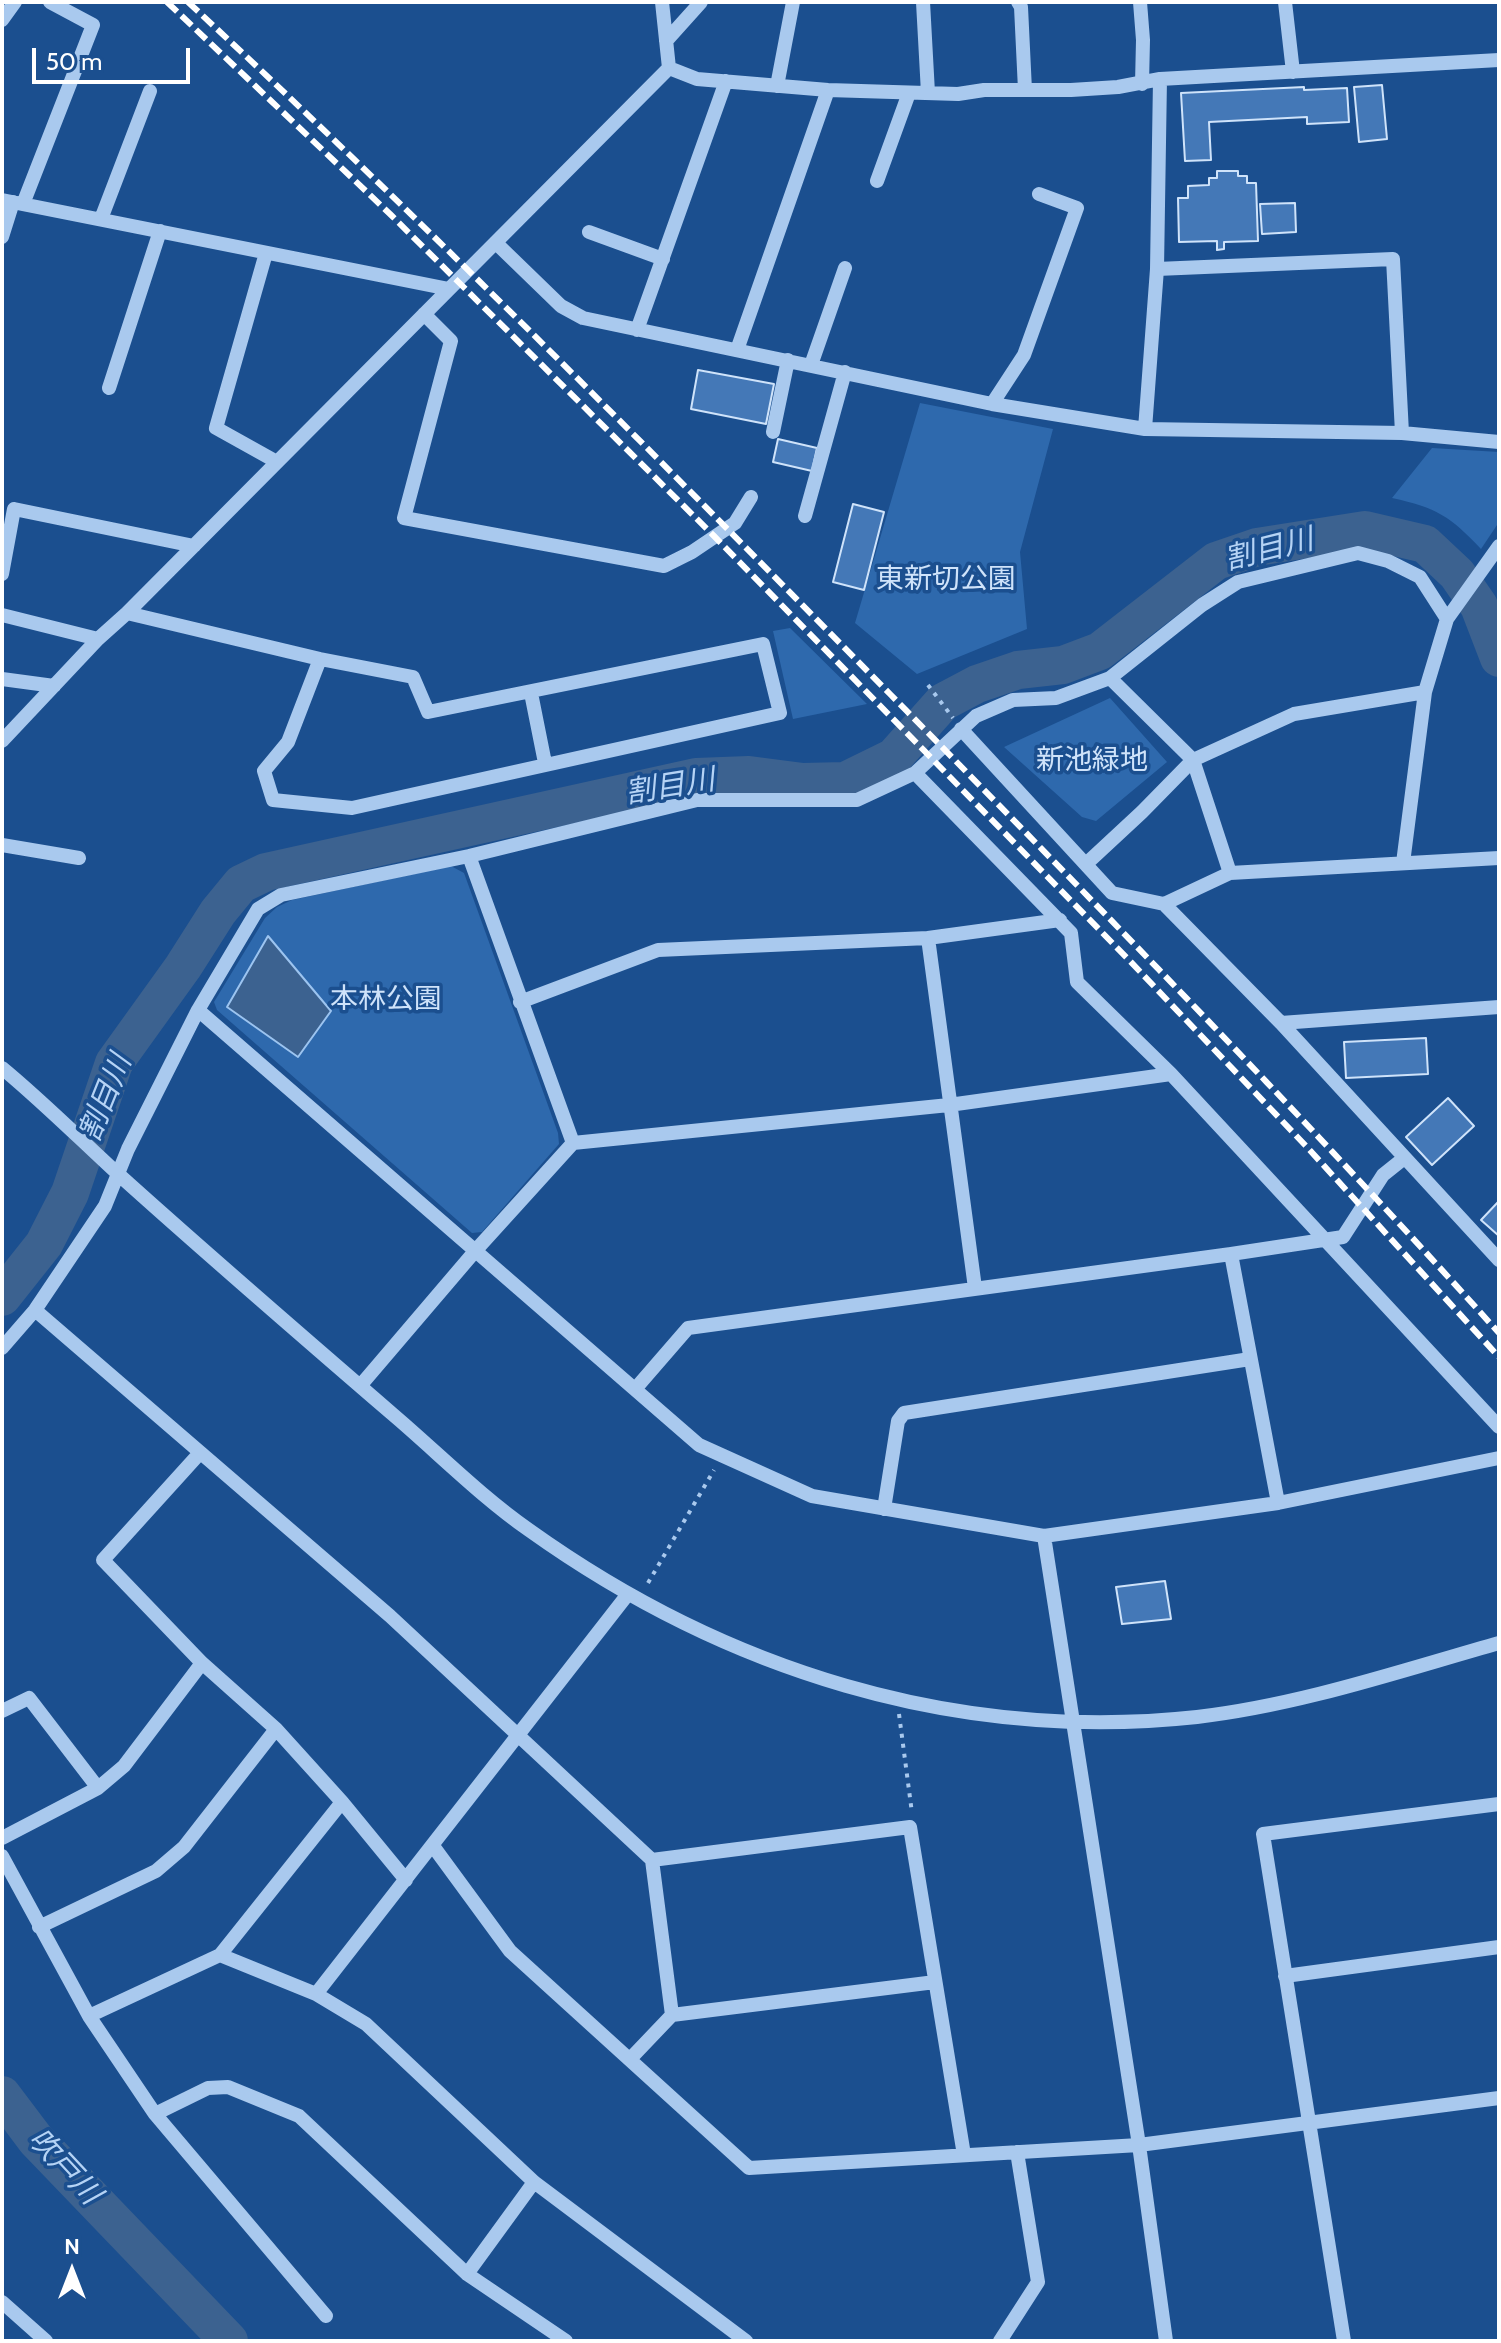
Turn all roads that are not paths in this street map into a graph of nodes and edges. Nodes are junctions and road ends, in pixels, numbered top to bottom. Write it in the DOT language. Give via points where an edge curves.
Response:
graph roads {
  1 [pos="15,2"];
  2 [pos="50,2"];
  3 [pos="662,2"];
  4 [pos="701,2"];
  5 [pos="793,2"];
  6 [pos="923,2"];
  7 [pos="1018,2"];
  8 [pos="1140,2"];
  9 [pos="1285,2"];
  10 [pos="2,20"];
  11 [pos="666,41"];
  12 [pos="1499,60"];
  13 [pos="669,68"];
  14 [pos="1293,72"];
  15 [pos="1160,79"];
  16 [pos="726,81"];
  17 [pos="1142,84"];
  18 [pos="777,86"];
  19 [pos="828,90"];
  20 [pos="1025,90"];
  21 [pos="150,91"];
  22 [pos="909,93"];
  23 [pos="928,93"];
  24 [pos="877,181"];
  25 [pos="1039,194"];
  26 [pos="13,202"];
  27 [pos="101,219"];
  28 [pos="160,231"];
  29 [pos="589,232"];
  30 [pos="2,237"];
  31 [pos="496,243"];
  32 [pos="266,253"];
  33 [pos="663,259"];
  34 [pos="845,268"];
  35 [pos="1157,269"];
  36 [pos="449,289"];
  37 [pos="424,314"];
  38 [pos="637,330"];
  39 [pos="737,350"];
  40 [pos="788,360"];
  41 [pos="811,365"];
  42 [pos="845,372"];
  43 [pos="109,388"];
  44 [pos="992,404"];
  45 [pos="1145,429"];
  46 [pos="773,432"];
  47 [pos="1402,433"];
  48 [pos="1499,442"];
  49 [pos="277,462"];
  50 [pos="751,497"];
  51 [pos="805,516"];
  52 [pos="194,546"];
  53 [pos="1499,546"];
  54 [pos="2,574"];
  55 [pos="127,613"];
  56 [pos="1451,613"];
  57 [pos="2,615"];
  58 [pos="98,639"];
  59 [pos="320,659"];
  60 [pos="1110,678"];
  61 [pos="2,679"];
  62 [pos="54,686"];
  63 [pos="1425,692"];
  64 [pos="531,693"];
  65 [pos="961,729"];
  66 [pos="2,741"];
  67 [pos="1193,760"];
  68 [pos="545,763"];
  69 [pos="915,773"];
  70 [pos="2,845"];
  71 [pos="469,856"];
  72 [pos="79,858"];
  73 [pos="1499,858"];
  74 [pos="1403,863"];
  75 [pos="1086,864"];
  76 [pos="1230,873"];
  77 [pos="1164,904"];
  78 [pos="1060,920"];
  79 [pos="928,938"];
  80 [pos="520,1002"];
  81 [pos="1499,1007"];
  82 [pos="198,1010"];
  83 [pos="1281,1023"];
  84 [pos="2,1068"];
  85 [pos="1171,1074"];
  86 [pos="949,1105"];
  87 [pos="573,1143"];
  88 [pos="1403,1159"];
  89 [pos="114,1170"];
  90 [pos="1324,1239"];
  91 [pos="476,1250"];
  92 [pos="1231,1254"];
  93 [pos="1499,1260"];
  94 [pos="975,1288"];
  95 [pos="35,1310"];
  96 [pos="2,1348"];
  97 [pos="1250,1359"];
  98 [pos="360,1386"];
  99 [pos="636,1388"];
  100 [pos="1499,1427"];
  101 [pos="199,1454"];
  102 [pos="1499,1458"];
  103 [pos="1278,1503"];
  104 [pos="884,1509"];
  105 [pos="1044,1536"];
  106 [pos="633,1597"];
  107 [pos="1499,1643"];
  108 [pos="202,1663"];
  109 [pos="2,1711"];
  110 [pos="1071,1723"];
  111 [pos="276,1729"];
  112 [pos="518,1737"];
  113 [pos="98,1788"];
  114 [pos="342,1802"];
  115 [pos="1499,1804"];
  116 [pos="2,1838"];
  117 [pos="433,1846"];
  118 [pos="2,1856"];
  119 [pos="652,1860"];
  120 [pos="406,1880"];
  121 [pos="39,1927"];
  122 [pos="1499,1947"];
  123 [pos="220,1955"];
  124 [pos="1285,1976"];
  125 [pos="935,1982"];
  126 [pos="316,1994"];
  127 [pos="672,2015"];
  128 [pos="89,2016"];
  129 [pos="631,2058"];
  130 [pos="1499,2098"];
  131 [pos="155,2114"];
  132 [pos="1310,2124"];
  133 [pos="1139,2145"];
  134 [pos="1017,2152"];
  135 [pos="964,2155"];
  136 [pos="534,2182"];
  137 [pos="467,2274"];
  138 [pos="2,2302"];
  139 [pos="326,2316"];
  140 [pos="46,2341"];
  141 [pos="566,2341"];
  142 [pos="746,2341"];
  143 [pos="1000,2341"];
  144 [pos="1166,2341"];
  145 [pos="1344,2341"];
  1 -- 10 [label="street"];
  2 -- 26 [label="street" via="93,25"];
  3 -- 11 [label="street"];
  4 -- 11 [label="street"];
  5 -- 18 [label="street"];
  6 -- 23 [label="street"];
  7 -- 20 [label="street"];
  8 -- 17 [label="street"];
  9 -- 14 [label="street"];
  11 -- 13 [label="street"];
  12 -- 14 [label="street"];
  13 -- 16 [label="street" via="697,79"];
  13 -- 31 [label="street"];
  14 -- 15 [label="street"];
  15 -- 17 [label="street"];
  15 -- 35 [label="street"];
  16 -- 18 [label="street"];
  16 -- 33 [label="street"];
  17 -- 20 [label="street"];
  18 -- 19 [label="street"];
  19 -- 22 [label="street"];
  19 -- 39 [label="street"];
  20 -- 23 [label="street"];
  21 -- 27 [label="street"];
  22 -- 23 [label="street"];
  22 -- 24 [label="street"];
  25 -- 44 [label="street" via="1077,208 1024,355"];
  26 -- 27 [label="street"];
  26 -- 30 [label="street"];
  27 -- 28 [label="street"];
  28 -- 32 [label="street"];
  28 -- 43 [label="street"];
  29 -- 33 [label="street"];
  31 -- 36 [label="street"];
  31 -- 38 [label="street" via="561,306 583,318"];
  32 -- 36 [label="street"];
  32 -- 49 [label="street" via="216,428"];
  33 -- 38 [label="street"];
  34 -- 41 [label="street"];
  35 -- 45 [label="street"];
  35 -- 47 [label="street" via="1393,259"];
  36 -- 37 [label="street"];
  37 -- 49 [label="street"];
  37 -- 50 [label="street" via="451,341 404,518 664,566 735,523"];
  38 -- 39 [label="street"];
  39 -- 40 [label="street"];
  40 -- 41 [label="street"];
  40 -- 46 [label="street"];
  41 -- 42 [label="street"];
  42 -- 44 [label="street"];
  42 -- 51 [label="street"];
  44 -- 45 [label="street"];
  45 -- 47 [label="street"];
  47 -- 48 [label="street"];
  49 -- 52 [label="street"];
  52 -- 54 [label="street" via="14,509"];
  52 -- 55 [label="street"];
  53 -- 56 [label="street"];
  55 -- 58 [label="street"];
  55 -- 59 [label="street"];
  56 -- 60 [label="street" via="1420,577 1358,553 1238,582"];
  56 -- 63 [label="street"];
  57 -- 58 [label="street"];
  58 -- 62 [label="street"];
  59 -- 64 [label="street" via="413,677 428,712"];
  59 -- 68 [label="street" via="288,742 264,771 273,800 352,808"];
  60 -- 65 [label="street" via="1056,698 1013,700 976,716"];
  60 -- 67 [label="street"];
  61 -- 62 [label="street"];
  62 -- 66 [label="street"];
  63 -- 67 [label="street" via="1294,714"];
  63 -- 74 [label="street"];
  64 -- 68 [label="street"];
  64 -- 68 [label="street" via="763,644 780,713"];
  65 -- 69 [label="street"];
  65 -- 75 [label="street"];
  67 -- 75 [label="street"];
  67 -- 76 [label="street"];
  69 -- 71 [label="street" via="857,800 697,800"];
  69 -- 78 [label="street"];
  70 -- 72 [label="street"];
  71 -- 80 [label="street"];
  71 -- 82 [label="street" via="281,895 258,909"];
  73 -- 74 [label="street"];
  74 -- 76 [label="street"];
  75 -- 77 [label="street" via="1112,893"];
  76 -- 77 [label="street"];
  77 -- 83 [label="street"];
  78 -- 79 [label="street"];
  78 -- 85 [label="street" via="1071,933 1077,982"];
  79 -- 80 [label="street" via="658,950"];
  79 -- 86 [label="street"];
  80 -- 87 [label="street"];
  81 -- 83 [label="street"];
  82 -- 89 [label="street"];
  82 -- 91 [label="street"];
  83 -- 88 [label="street"];
  84 -- 89 [label="street"];
  85 -- 86 [label="street"];
  85 -- 90 [label="street"];
  86 -- 87 [label="street"];
  86 -- 94 [label="street"];
  87 -- 91 [label="street"];
  88 -- 90 [label="street" via="1383,1175 1343,1237"];
  88 -- 93 [label="street"];
  89 -- 95 [label="street" via="105,1206"];
  89 -- 98 [label="street"];
  90 -- 92 [label="street"];
  90 -- 100 [label="street"];
  91 -- 98 [label="street"];
  91 -- 99 [label="street"];
  92 -- 94 [label="street"];
  92 -- 97 [label="street"];
  94 -- 99 [label="street" via="688,1328"];
  95 -- 96 [label="street"];
  95 -- 101 [label="street"];
  97 -- 103 [label="street"];
  97 -- 104 [label="street" via="904,1413 898,1421"];
  98 -- 106 [label="street" via="526,1529"];
  99 -- 104 [label="street" via="699,1445 812,1496"];
  101 -- 108 [label="street" via="103,1560"];
  101 -- 112 [label="street" via="390,1616"];
  102 -- 103 [label="street"];
  103 -- 105 [label="street"];
  104 -- 105 [label="street"];
  105 -- 110 [label="street"];
  106 -- 110 [label="street" via="815,1678 956,1712"];
  106 -- 112 [label="street"];
  107 -- 110 [label="street" via="1307,1697 1197,1717"];
  108 -- 111 [label="street"];
  108 -- 113 [label="street" via="124,1766"];
  109 -- 113 [label="street" via="29,1698"];
  110 -- 133 [label="street"];
  111 -- 114 [label="street"];
  111 -- 121 [label="street" via="184,1847 156,1871"];
  112 -- 117 [label="street"];
  112 -- 119 [label="street"];
  113 -- 116 [label="street"];
  114 -- 120 [label="street"];
  114 -- 123 [label="street"];
  115 -- 124 [label="street" via="1263,1834"];
  117 -- 120 [label="street"];
  117 -- 129 [label="street" via="510,1951"];
  118 -- 121 [label="street"];
  119 -- 125 [label="street" via="910,1827"];
  119 -- 127 [label="street"];
  120 -- 126 [label="street"];
  121 -- 128 [label="street"];
  122 -- 124 [label="street"];
  123 -- 126 [label="street"];
  123 -- 128 [label="street"];
  124 -- 132 [label="street"];
  125 -- 127 [label="street"];
  125 -- 135 [label="street"];
  126 -- 136 [label="street" via="366,2024"];
  127 -- 129 [label="street"];
  128 -- 131 [label="street"];
  129 -- 135 [label="street" via="749,2168"];
  130 -- 132 [label="street"];
  131 -- 137 [label="street" via="208,2088 228,2087 299,2116"];
  131 -- 139 [label="street"];
  132 -- 133 [label="street"];
  132 -- 145 [label="street"];
  133 -- 134 [label="street"];
  133 -- 144 [label="street"];
  134 -- 135 [label="street"];
  134 -- 143 [label="street" via="1038,2282"];
  136 -- 137 [label="street"];
  136 -- 142 [label="street"];
  137 -- 141 [label="street"];
  138 -- 140 [label="street"];
}
